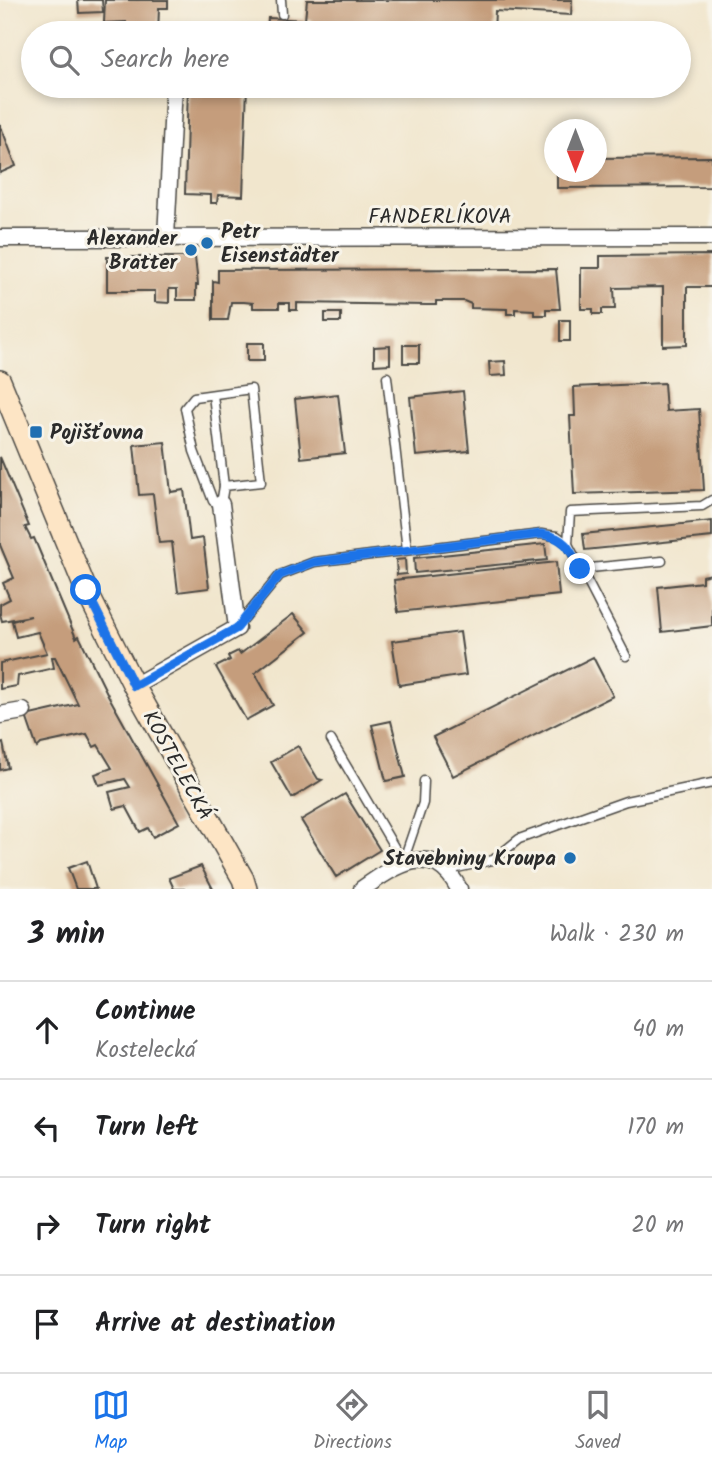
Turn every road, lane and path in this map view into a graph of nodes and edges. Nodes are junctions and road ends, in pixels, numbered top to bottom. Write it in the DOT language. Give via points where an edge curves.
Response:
graph roads {
  1 [pos="281,0"];
  2 [pos="282,14"];
  3 [pos="173,98"];
  4 [pos="166,237"];
  5 [pos="712,237"];
  6 [pos="0,238"];
  7 [pos="387,377"];
  8 [pos="0,380"];
  9 [pos="213,395"];
  10 [pos="224,486"];
  11 [pos="712,500"];
  12 [pos="222,504"];
  13 [pos="568,544"];
  14 [pos="407,550"];
  15 [pos="662,561"];
  16 [pos="580,569"];
  17 [pos="237,628"];
  18 [pos="626,656"];
  19 [pos="134,686"];
  20 [pos="23,711"];
  21 [pos="0,715"];
  22 [pos="331,740"];
  23 [pos="424,781"];
  24 [pos="712,783"];
  25 [pos="403,862"];
  26 [pos="448,870"];
  27 [pos="248,886"];
  28 [pos="362,889"];
  29 [pos="459,889"];
  1 -- 2 [label="lane"];
  3 -- 4 [label="street"];
  4 -- 5 [label="street, FANDERLÍKOVA"];
  4 -- 6 [label="street, FANDERLÍKOVA"];
  7 -- 14 [label="lane"];
  8 -- 19 [label="street, KOSTELECKÁ" via="86,590"];
  9 -- 10 [label="lane"];
  9 -- 10 [label="lane" via="251,389 261,482"];
  9 -- 12 [label="lane" via="194,397 186,408 186,422 213,501"];
  10 -- 12 [label="lane"];
  11 -- 13 [label="lane" via="702,506 570,512"];
  12 -- 17 [label="street"];
  13 -- 14 [label="lane" via="557,536 541,534"];
  13 -- 16 [label="lane"];
  14 -- 17 [label="lane" via="314,562 280,575"];
  15 -- 16 [label="lane"];
  16 -- 18 [label="lane"];
  17 -- 19 [label="street"];
  19 -- 27 [label="street, KOSTELECKÁ"];
  20 -- 21 [label="street"];
  22 -- 25 [label="lane"];
  23 -- 25 [label="lane" via="423,803"];
  24 -- 26 [label="lane" via="626,802 519,839 493,860"];
  25 -- 26 [label="street" via="424,861"];
  25 -- 28 [label="street"];
  26 -- 29 [label="street"];
}
